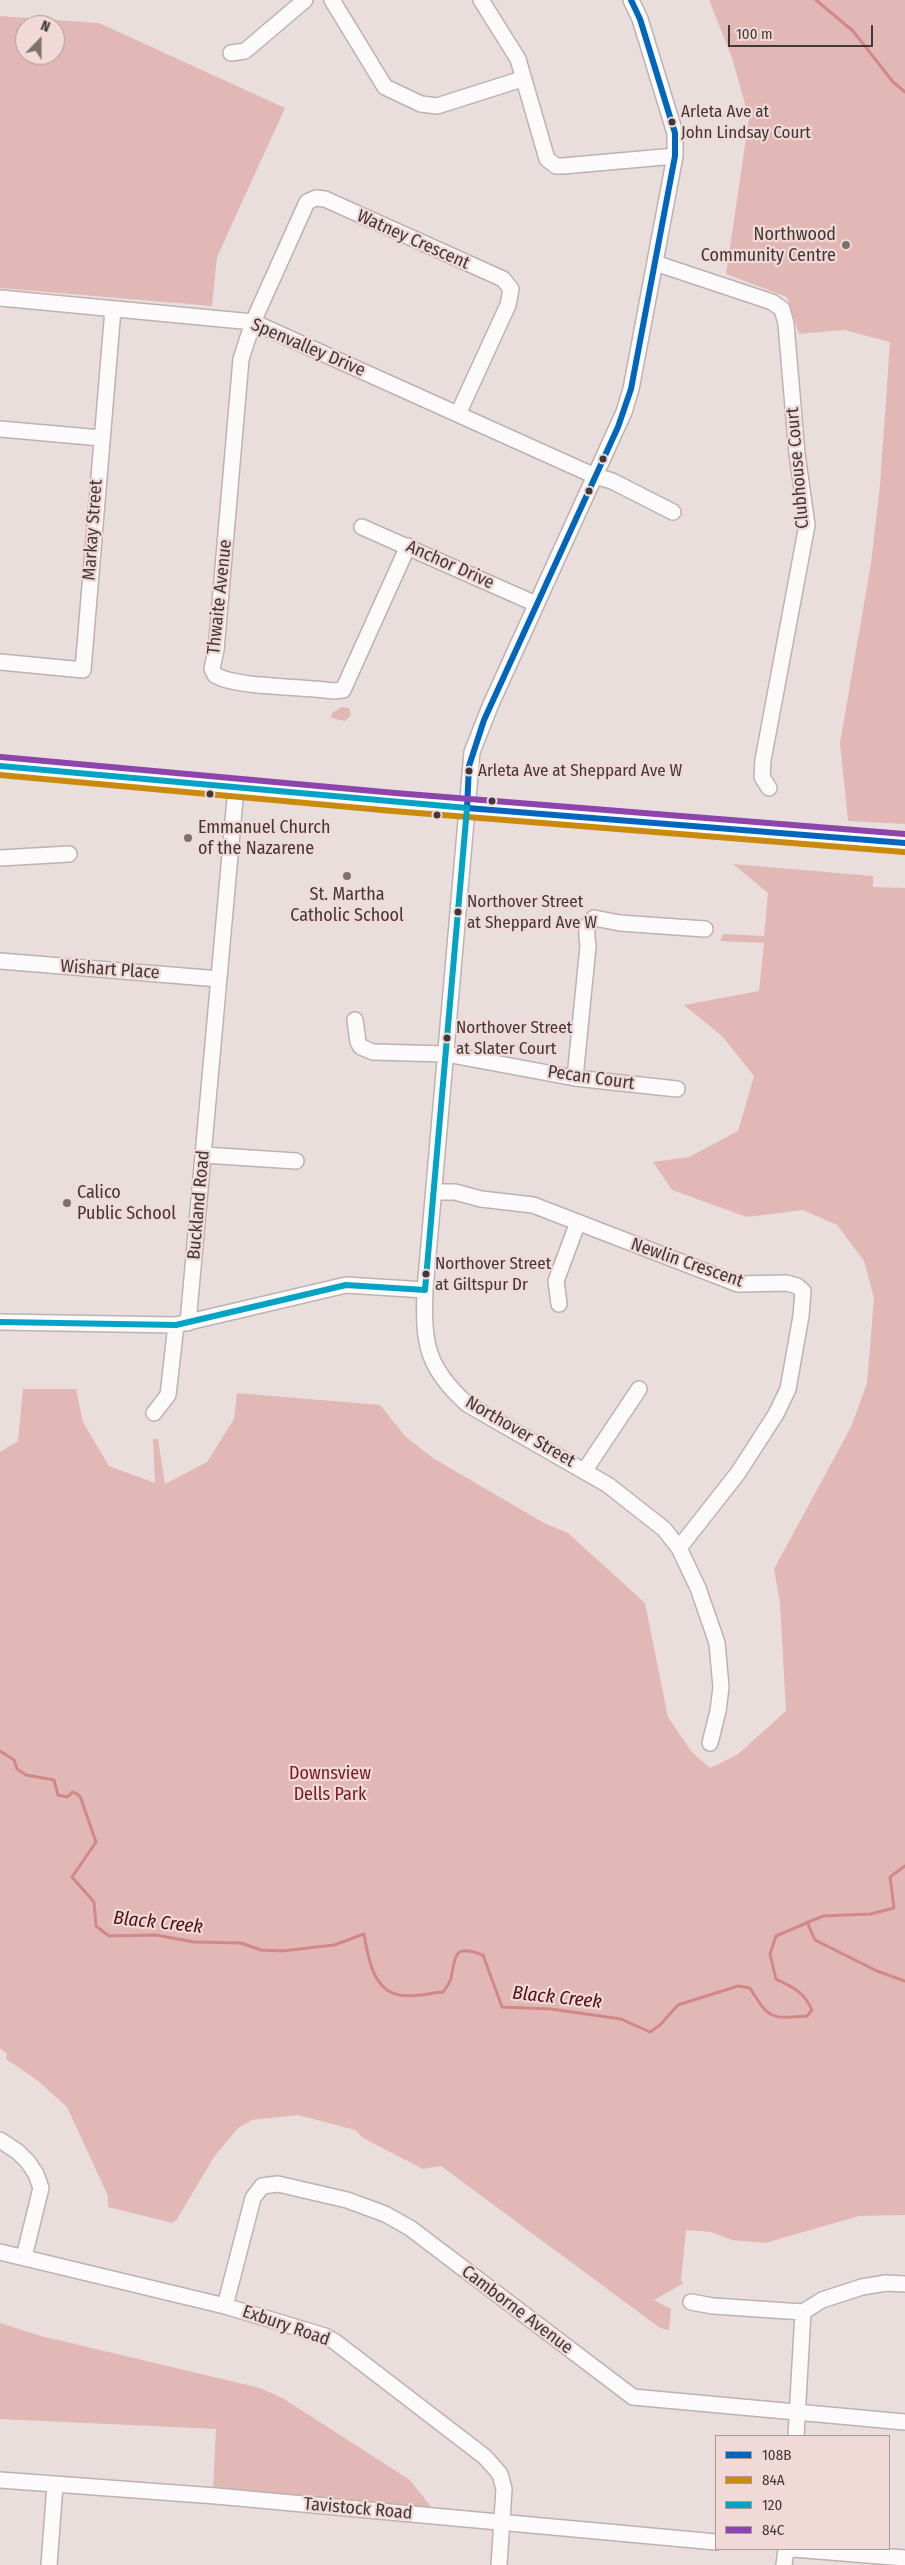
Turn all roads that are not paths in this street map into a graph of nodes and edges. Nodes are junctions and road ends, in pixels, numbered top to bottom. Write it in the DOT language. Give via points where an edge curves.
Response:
graph roads {
  1 [pos="305,0"];
  2 [pos="332,0"];
  3 [pos="481,0"];
  4 [pos="632,0"];
  5 [pos="231,53"];
  6 [pos="522,79"];
  7 [pos="675,156"];
  8 [pos="655,263"];
  9 [pos="0,298"];
  10 [pos="113,309"];
  11 [pos="253,322"];
  12 [pos="458,414"];
  13 [pos="0,428"];
  14 [pos="101,438"];
  15 [pos="596,476"];
  16 [pos="673,512"];
  17 [pos="362,528"];
  18 [pos="408,546"];
  19 [pos="536,604"];
  20 [pos="0,662"];
  21 [pos="0,766"];
  22 [pos="236,788"];
  23 [pos="769,788"];
  24 [pos="467,808"];
  25 [pos="905,843"];
  26 [pos="69,854"];
  27 [pos="0,858"];
  28 [pos="705,929"];
  29 [pos="0,961"];
  30 [pos="219,978"];
  31 [pos="356,1020"];
  32 [pos="446,1054"];
  33 [pos="575,1078"];
  34 [pos="677,1090"];
  35 [pos="204,1155"];
  36 [pos="296,1162"];
  37 [pos="435,1192"];
  38 [pos="578,1222"];
  39 [pos="425,1290"];
  40 [pos="559,1304"];
  41 [pos="0,1322"];
  42 [pos="182,1324"];
  43 [pos="639,1389"];
  44 [pos="154,1413"];
  45 [pos="585,1470"];
  46 [pos="679,1548"];
  47 [pos="710,1742"];
  48 [pos="0,2140"];
  49 [pos="0,2252"];
  50 [pos="24,2257"];
  51 [pos="905,2284"];
  52 [pos="691,2302"];
  53 [pos="225,2306"];
  54 [pos="803,2312"];
  55 [pos="798,2413"];
  56 [pos="905,2422"];
  57 [pos="796,2435"];
  58 [pos="0,2480"];
  59 [pos="55,2485"];
  60 [pos="502,2522"];
  61 [pos="715,2542"];
  62 [pos="786,2550"];
  63 [pos="805,2550"];
  64 [pos="905,2558"];
  65 [pos="49,2565"];
  66 [pos="499,2565"];
  67 [pos="784,2565"];
  1 -- 5 [label="street" via="245,51"];
  2 -- 6 [label="street" via="386,87 421,104 437,106"];
  3 -- 6 [label="street" via="518,59"];
  4 -- 7 [label="street, Northover Street" via="675,133"];
  6 -- 7 [label="street" via="547,159 556,166"];
  7 -- 8 [label="street, Northover Street"];
  8 -- 15 [label="street, Northover Street" via="631,388"];
  8 -- 23 [label="street, Clubhouse Court" via="772,302 782,309 786,324 797,454 807,525 763,760 762,777"];
  9 -- 10 [label="street, Spenvalley Drive"];
  10 -- 11 [label="street, Spenvalley Drive"];
  10 -- 14 [label="street, Markay Street"];
  11 -- 12 [label="street, Spenvalley Drive"];
  11 -- 12 [label="street, Watney Crescent" via="307,202 325,199 503,279 511,289 511,296"];
  11 -- 18 [label="street, Thwaite Avenue" via="240,365 212,668 215,676 246,682 343,690"];
  12 -- 15 [label="street, Spenvalley Drive"];
  13 -- 14 [label="street"];
  14 -- 20 [label="street, Markay Street" via="83,670"];
  15 -- 16 [label="street, Spenvalley Drive"];
  15 -- 19 [label="street, Northover Street"];
  17 -- 18 [label="street, Anchor Drive"];
  18 -- 19 [label="street, Anchor Drive"];
  19 -- 24 [label="street, Northover Street" via="490,704 472,752"];
  21 -- 22 [label="main road"];
  22 -- 24 [label="main road"];
  22 -- 30 [label="street, Buckland Road"];
  24 -- 25 [label="main road"];
  24 -- 32 [label="street, Northover Street"];
  26 -- 27 [label="street"];
  28 -- 33 [label="street" via="594,918 588,923"];
  29 -- 30 [label="street, Wishart Place"];
  30 -- 35 [label="street, Buckland Road"];
  31 -- 32 [label="street, Pecan Court" via="358,1042 373,1052"];
  32 -- 33 [label="street, Pecan Court"];
  32 -- 37 [label="street, Northover Street"];
  33 -- 34 [label="street, Pecan Court"];
  35 -- 36 [label="street"];
  35 -- 42 [label="street, Buckland Road"];
  37 -- 38 [label="street, Newlin Crescent" via="455,1192 481,1199 533,1205"];
  37 -- 39 [label="street, Northover Street"];
  38 -- 40 [label="street" via="556,1281"];
  38 -- 46 [label="street, Newlin Crescent" via="738,1284 787,1283 802,1291 802,1316 788,1389 738,1474"];
  39 -- 42 [label="street" via="346,1285"];
  39 -- 45 [label="street, Northover Street" via="426,1342 431,1359 449,1387 467,1404"];
  41 -- 42 [label="street"];
  42 -- 44 [label="street, Buckland Road" via="168,1396"];
  43 -- 45 [label="street"];
  45 -- 46 [label="street, Northover Street" via="650,1517"];
  46 -- 47 [label="street, Northover Street" via="705,1603 718,1643 720,1694"];
  48 -- 50 [label="street" via="28,2162 41,2188"];
  49 -- 50 [label="street, Exbury Road"];
  50 -- 53 [label="street, Exbury Road"];
  51 -- 54 [label="street" via="862,2287 822,2300"];
  52 -- 54 [label="street"];
  53 -- 55 [label="street, Camborne Avenue" via="253,2198 262,2186 278,2184 366,2206 410,2228 633,2396"];
  53 -- 60 [label="street, Exbury Road" via="325,2336 439,2422 500,2474 504,2490"];
  54 -- 55 [label="street"];
  55 -- 56 [label="street, Camborne Avenue"];
  55 -- 57 [label="street"];
  58 -- 59 [label="street, Tavistock Road"];
  59 -- 60 [label="street, Tavistock Road"];
  59 -- 65 [label="street"];
  60 -- 61 [label="street, Tavistock Road"];
  60 -- 66 [label="street, Exbury Road"];
  62 -- 67 [label="street"];
  63 -- 64 [label="street"];
}
